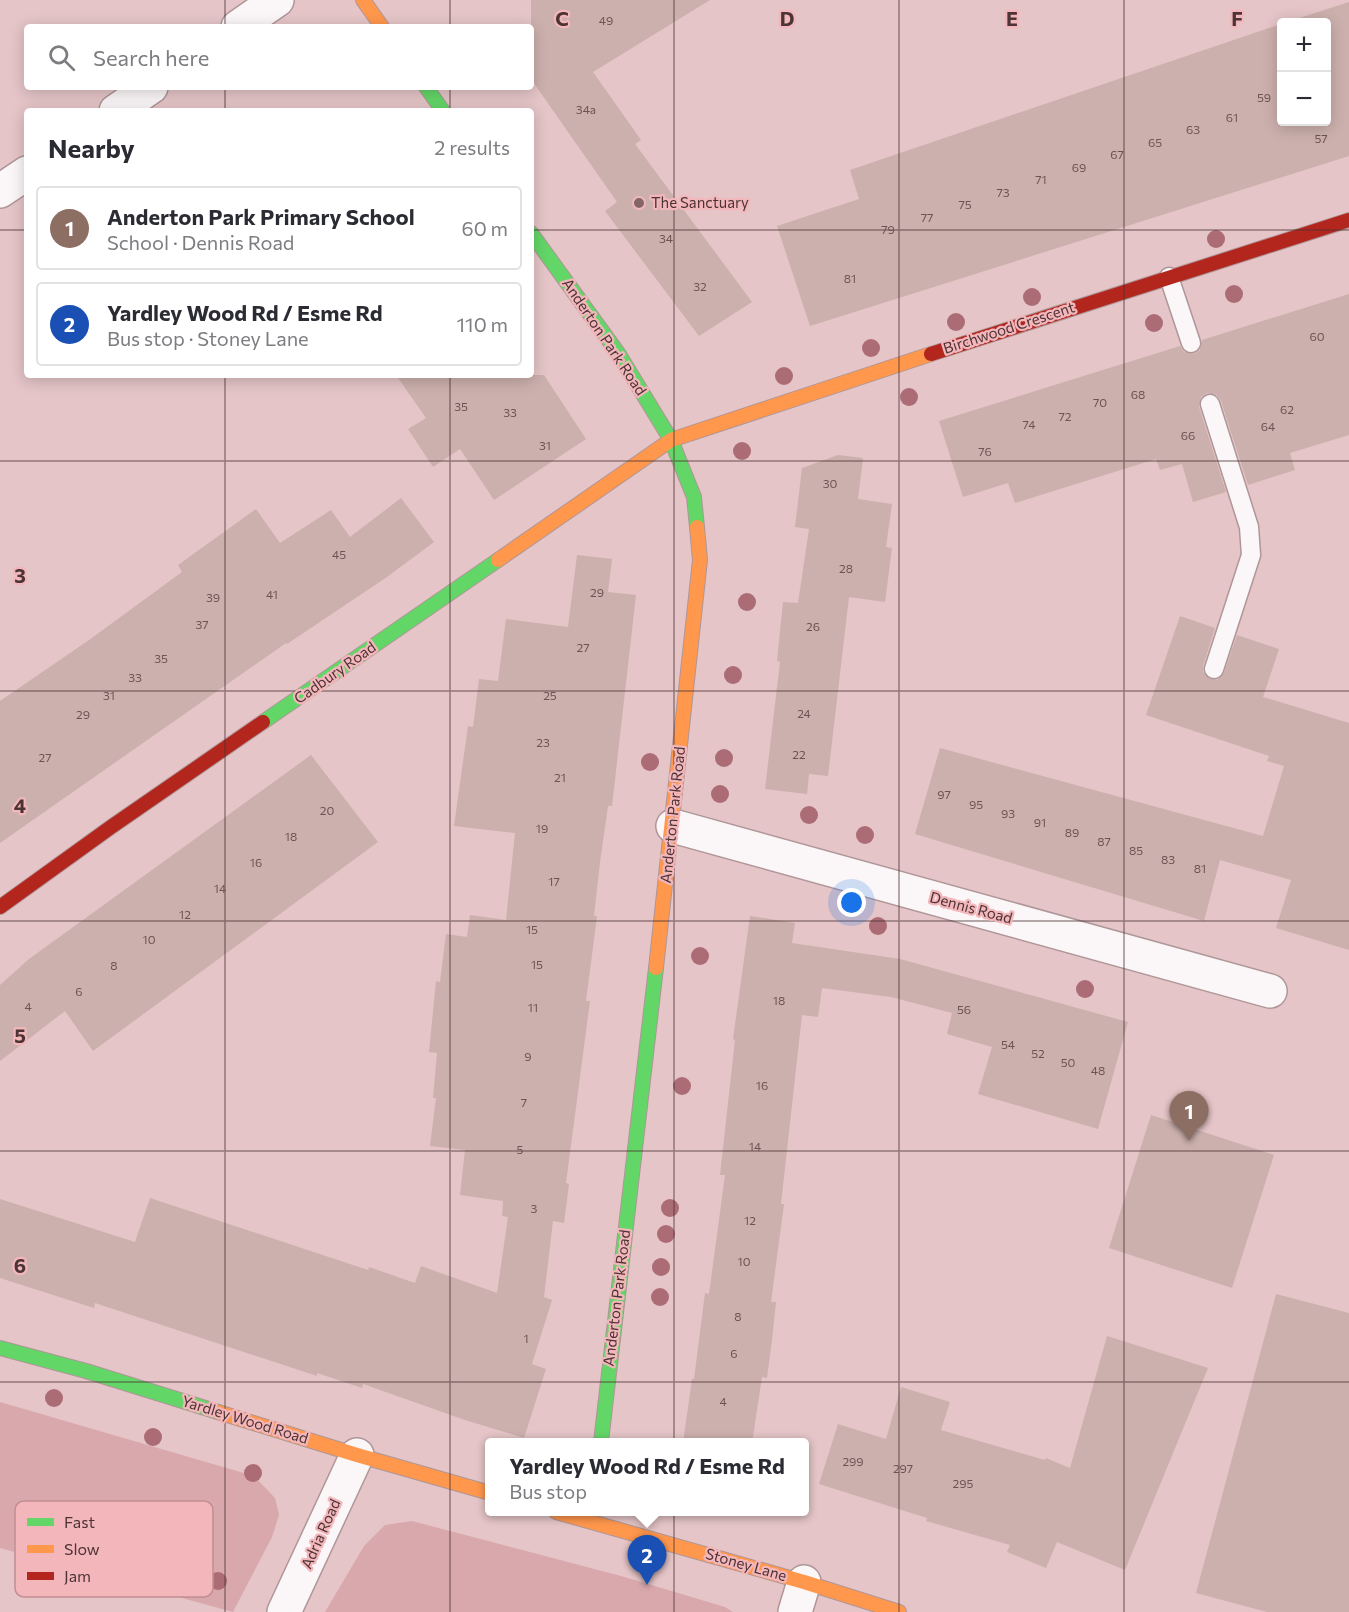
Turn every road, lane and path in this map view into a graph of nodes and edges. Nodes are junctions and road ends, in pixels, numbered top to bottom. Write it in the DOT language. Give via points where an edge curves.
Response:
graph roads {
  1 [pos="277,0"];
  2 [pos="363,0"];
  3 [pos="242,24"];
  4 [pos="380,24"];
  5 [pos="147,90"];
  6 [pos="428,90"];
  7 [pos="120,108"];
  8 [pos="441,108"];
  9 [pos="24,175"];
  10 [pos="0,191"];
  11 [pos="1349,220"];
  12 [pos="534,237"];
  13 [pos="1169,277"];
  14 [pos="1191,343"];
  15 [pos="1210,404"];
  16 [pos="671,440"];
  17 [pos="1214,669"];
  18 [pos="672,826"];
  19 [pos="0,907"];
  20 [pos="1270,991"];
  21 [pos="0,1348"];
  22 [pos="602,1438"];
  23 [pos="357,1455"];
  24 [pos="485,1492"];
  25 [pos="592,1516"];
  26 [pos="804,1581"];
  27 [pos="284,1612"];
  28 [pos="795,1612"];
  29 [pos="899,1612"];
  1 -- 3 [label="street"];
  2 -- 4 [label="street"];
  5 -- 7 [label="street"];
  6 -- 8 [label="street"];
  9 -- 10 [label="street"];
  11 -- 13 [label="street, Birchwood Crescent"];
  12 -- 16 [label="street, Anderton Park Road" via="618,353"];
  13 -- 14 [label="lane"];
  13 -- 16 [label="street, Birchwood Crescent"];
  15 -- 17 [label="lane" via="1250,527 1251,555"];
  16 -- 18 [label="street, Anderton Park Road" via="694,497 700,560"];
  16 -- 19 [label="street, Cadbury Road"];
  18 -- 20 [label="street, Dennis Road"];
  18 -- 22 [label="street, Anderton Park Road"];
  21 -- 23 [label="street, Yardley Wood Road"];
  23 -- 24 [label="street, Yardley Wood Road"];
  23 -- 27 [label="street, Adria Road"];
  25 -- 26 [label="street, Stoney Lane"];
  26 -- 28 [label="street"];
  26 -- 29 [label="street, Stoney Lane"];
}
